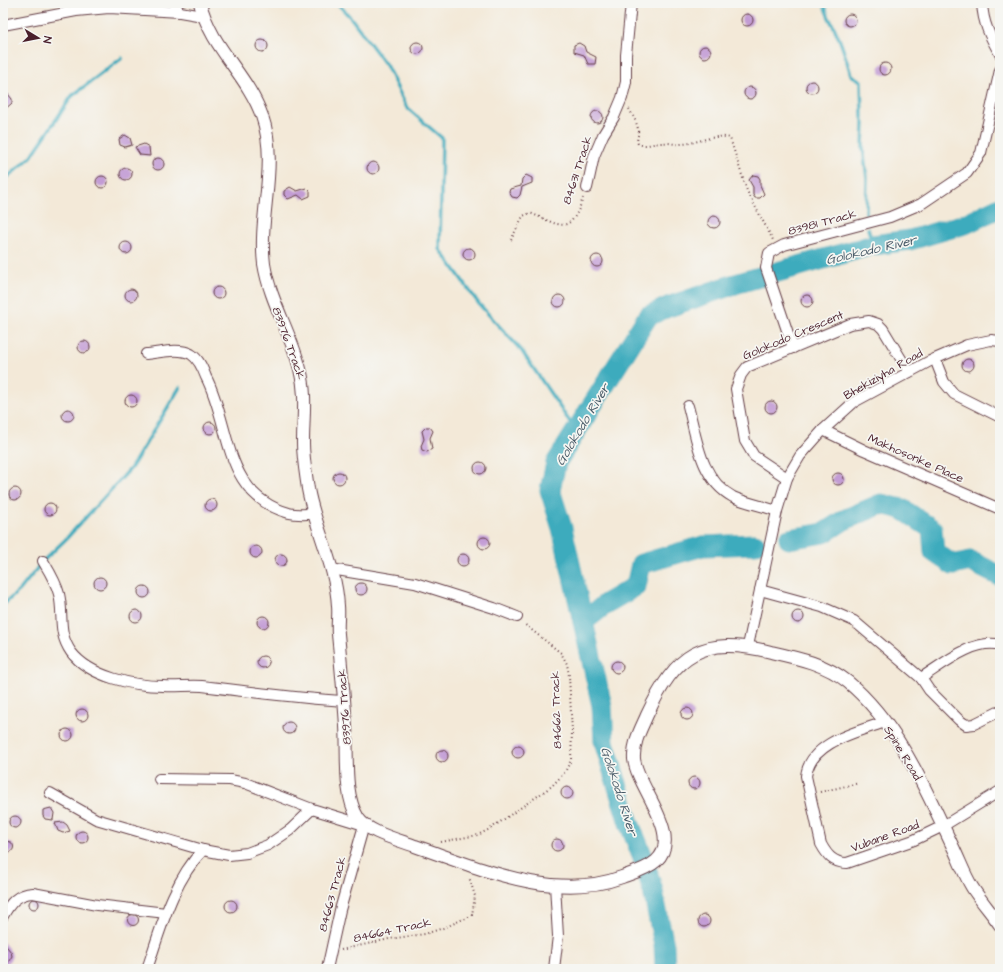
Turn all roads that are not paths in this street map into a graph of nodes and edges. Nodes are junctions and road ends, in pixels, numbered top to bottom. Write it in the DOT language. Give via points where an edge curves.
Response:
graph roads {
  1 [pos="174,3"];
  2 [pos="200,3"];
  3 [pos="632,3"];
  4 [pos="982,3"];
  5 [pos="180,12"];
  6 [pos="203,16"];
  7 [pos="3,25"];
  8 [pos="1000,54"];
  9 [pos="1000,70"];
  10 [pos="587,188"];
  11 [pos="1000,341"];
  12 [pos="793,348"];
  13 [pos="146,354"];
  14 [pos="935,359"];
  15 [pos="909,372"];
  16 [pos="688,406"];
  17 [pos="1000,417"];
  18 [pos="823,430"];
  19 [pos="787,478"];
  20 [pos="1000,509"];
  21 [pos="777,511"];
  22 [pos="314,514"];
  23 [pos="43,561"];
  24 [pos="330,569"];
  25 [pos="760,590"];
  26 [pos="517,617"];
  27 [pos="1000,645"];
  28 [pos="748,646"];
  29 [pos="921,678"];
  30 [pos="344,701"];
  31 [pos="1000,711"];
  32 [pos="885,722"];
  33 [pos="159,779"];
  34 [pos="50,793"];
  35 [pos="999,794"];
  36 [pos="312,809"];
  37 [pos="364,825"];
  38 [pos="943,826"];
  39 [pos="203,850"];
  40 [pos="556,885"];
  41 [pos="166,913"];
  42 [pos="3,916"];
  43 [pos="1000,925"];
  44 [pos="147,969"];
  45 [pos="327,969"];
  46 [pos="554,969"];
  1 -- 5 [label="street"];
  2 -- 6 [label="street, 83976 Track"];
  3 -- 10 [label="street, 84631 Track" via="626,55 626,82 614,117 602,135 594,156"];
  4 -- 8 [label="street" via="986,30"];
  5 -- 6 [label="street"];
  5 -- 7 [label="street" via="109,8 76,11"];
  6 -- 22 [label="street, 83976 Track" via="220,50 244,80 262,115 269,142 264,233 265,270 275,304 299,362 304,385 306,406 303,447"];
  9 -- 12 [label="street, 83981 Track" via="980,153 967,173 921,204 890,217 772,250 766,268"];
  11 -- 14 [label="street, Bhekiziyha Road" via="991,340 967,345"];
  12 -- 15 [label="street, Golokodo Crescent" via="850,324 869,321 883,329"];
  12 -- 19 [label="street, Golokodo Crescent" via="747,367 736,389 748,449 763,464"];
  13 -- 22 [label="street" via="176,351 189,353 195,358 211,387 231,455 245,485 260,499 276,508 291,514"];
  14 -- 15 [label="street, Bhekiziyha Road"];
  14 -- 17 [label="street" via="944,382 954,394"];
  15 -- 18 [label="street, Bhekiziyha Road" via="854,402"];
  16 -- 21 [label="street" via="704,467 717,486 734,497"];
  18 -- 19 [label="street, Bhekiziyha Road" via="800,456"];
  18 -- 20 [label="street, Makhosonke Place"];
  19 -- 21 [label="street, Bhekiziyha Road"];
  21 -- 25 [label="street, Bhekiziyha Road"];
  22 -- 24 [label="street, 83976 Track"];
  23 -- 30 [label="street" via="59,594 62,636 72,653 86,665 110,678 139,684 200,686"];
  24 -- 26 [label="street" via="415,583"];
  24 -- 30 [label="street, 83976 Track" via="338,604 337,627"];
  25 -- 28 [label="street, Bhekiziyha Road"];
  25 -- 29 [label="street" via="822,607 854,622"];
  27 -- 29 [label="street" via="976,645"];
  28 -- 32 [label="street, Spine Road" via="823,667 847,681"];
  28 -- 40 [label="street" via="713,646 684,659 660,689 636,739 635,764 657,812 664,836 659,860 640,871 613,880 584,885"];
  29 -- 31 [label="street" via="929,690 966,725 974,724"];
  30 -- 37 [label="street, 83976 Track" via="348,777 354,809"];
  32 -- 38 [label="street, Spine Road" via="906,753"];
  32 -- 38 [label="street, Vubane Road" via="828,746 809,762 806,776 821,844 826,853 836,862 847,863 914,840"];
  33 -- 36 [label="street" via="230,780 245,783"];
  34 -- 39 [label="street" via="96,819"];
  35 -- 38 [label="street, Vubane Road"];
  36 -- 37 [label="street"];
  36 -- 39 [label="street" via="290,830 268,845 247,853 229,855"];
  37 -- 40 [label="street" via="397,840 463,863 533,883"];
  37 -- 45 [label="street, 84663 Track" via="340,910"];
  38 -- 43 [label="street, Spine Road" via="972,888"];
  39 -- 41 [label="street" via="186,871"];
  40 -- 46 [label="street" via="558,936"];
  41 -- 42 [label="street" via="26,893 14,900"];
  41 -- 44 [label="street"];
}
